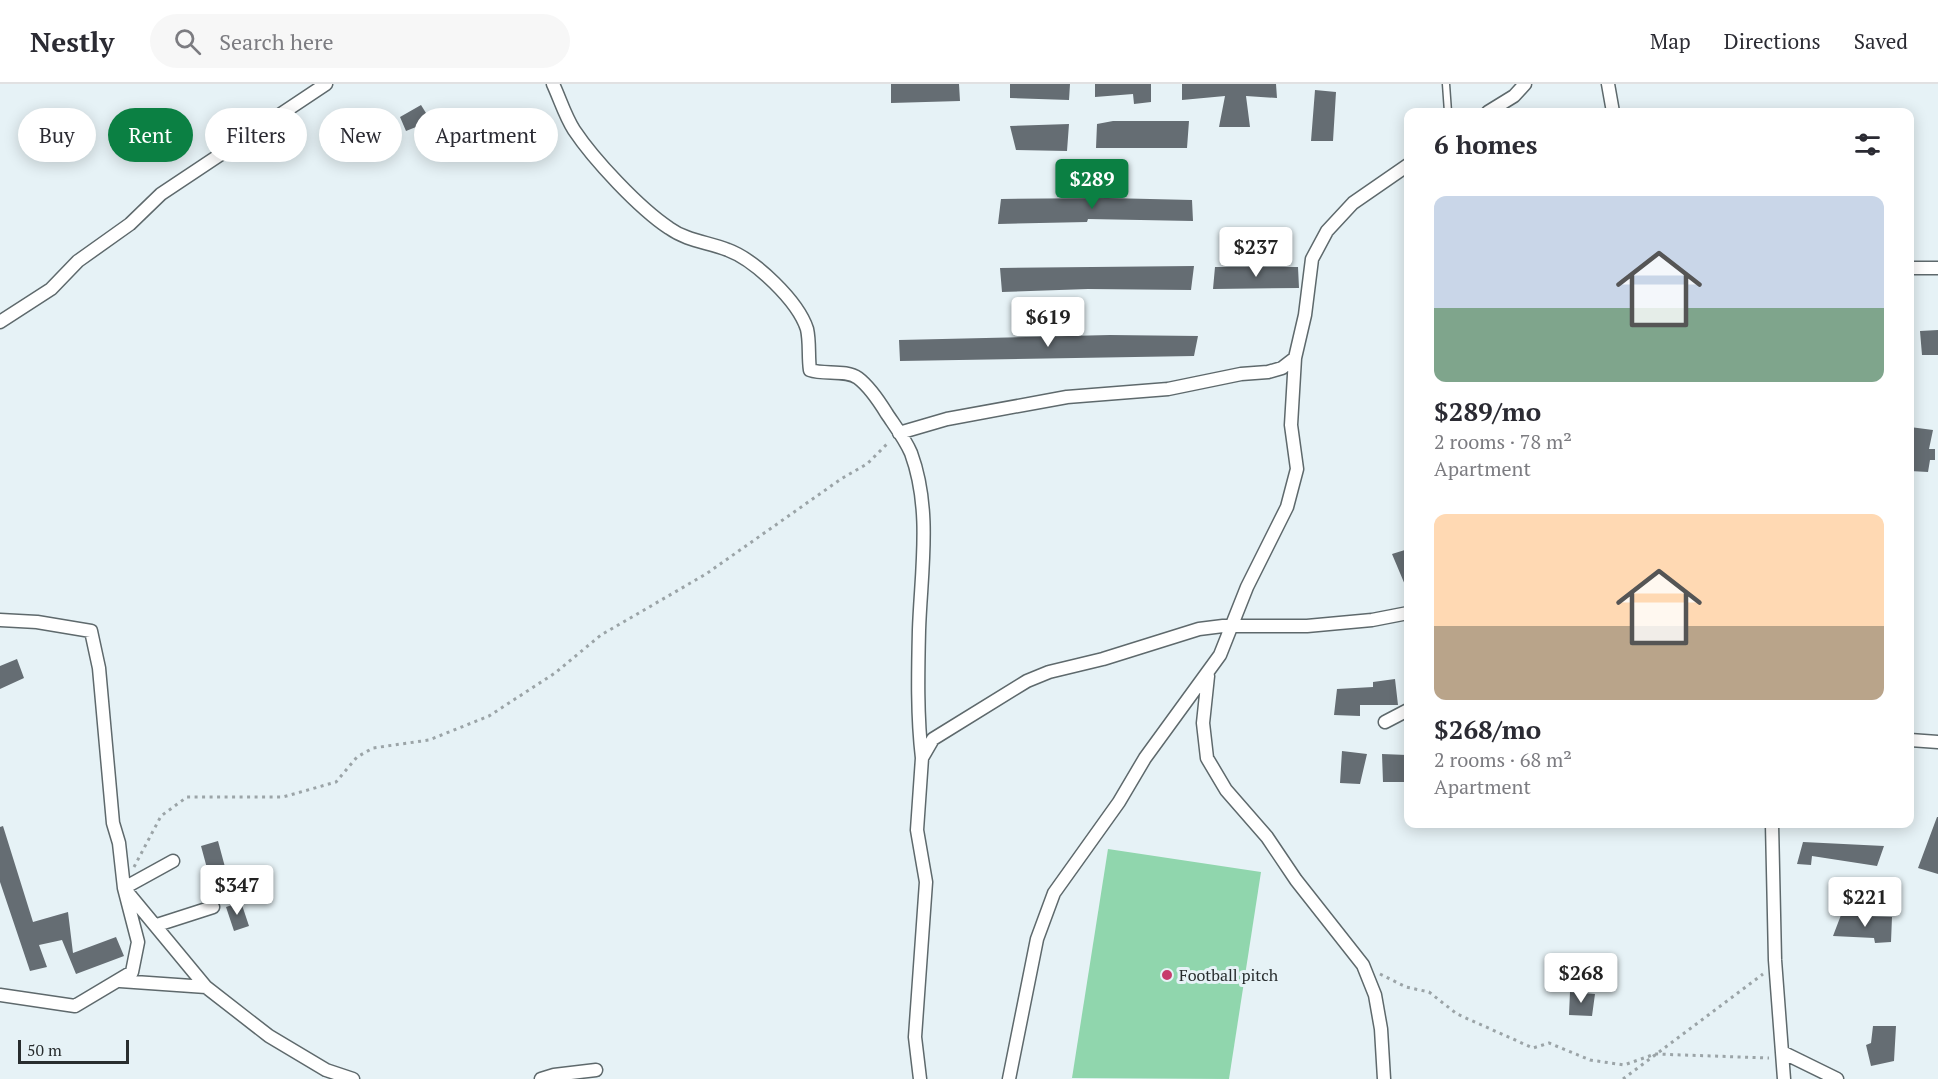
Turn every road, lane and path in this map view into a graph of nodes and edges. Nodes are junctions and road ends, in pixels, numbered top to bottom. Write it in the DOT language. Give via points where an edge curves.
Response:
graph roads {
  1 [pos="326,84"];
  2 [pos="553,84"];
  3 [pos="1446,84"];
  4 [pos="1525,84"];
  5 [pos="1608,84"];
  6 [pos="1448,108"];
  7 [pos="1494,108"];
  8 [pos="1612,108"];
  9 [pos="1404,168"];
  10 [pos="1914,268"];
  11 [pos="1938,268"];
  12 [pos="0,322"];
  13 [pos="1294,358"];
  14 [pos="899,433"];
  15 [pos="1404,614"];
  16 [pos="0,620"];
  17 [pos="1230,627"];
  18 [pos="1208,674"];
  19 [pos="1404,712"];
  20 [pos="1385,722"];
  21 [pos="1914,740"];
  22 [pos="1938,742"];
  23 [pos="922,758"];
  24 [pos="1772,828"];
  25 [pos="173,861"];
  26 [pos="124,888"];
  27 [pos="213,907"];
  28 [pos="157,925"];
  29 [pos="1775,960"];
  30 [pos="1363,965"];
  31 [pos="120,981"];
  32 [pos="206,987"];
  33 [pos="0,994"];
  34 [pos="1782,1052"];
  35 [pos="1655,1054"];
  36 [pos="596,1070"];
  37 [pos="353,1079"];
  38 [pos="541,1079"];
  39 [pos="920,1079"];
  40 [pos="1009,1079"];
  41 [pos="1384,1079"];
  42 [pos="1623,1079"];
  43 [pos="1784,1079"];
  44 [pos="1837,1079"];
  1 -- 12 [label="street" via="161,194 130,224 78,261 51,289"];
  2 -- 14 [label="street" via="574,130 641,204 679,235 730,251 760,269 802,318 810,370 850,374 859,379 878,399"];
  3 -- 6 [label="lane"];
  4 -- 7 [label="street"];
  5 -- 8 [label="street"];
  9 -- 13 [label="street" via="1353,203 1319,244 1312,259 1305,315"];
  10 -- 11 [label="street"];
  13 -- 14 [label="street" via="1282,368 1268,372 1168,389 1045,400 947,419"];
  13 -- 17 [label="street" via="1294,483 1287,507 1246,586"];
  14 -- 23 [label="street" via="911,454 921,493"];
  14 -- 26 [label="path" via="867,464 706,573 601,635 555,673 482,720 429,740 373,748 357,757 336,782 283,797 187,797 160,816"];
  15 -- 17 [label="street" via="1307,626"];
  16 -- 26 [label="street" via="91,631 99,668 113,823"];
  17 -- 18 [label="street"];
  17 -- 23 [label="street" via="1198,629 1027,681 942,732"];
  18 -- 30 [label="street" via="1204,741 1214,773"];
  18 -- 40 [label="street" via="1054,893 1037,939"];
  19 -- 20 [label="street"];
  21 -- 22 [label="street"];
  23 -- 39 [label="street" via="917,830 926,882 915,1036"];
  24 -- 29 [label="street"];
  25 -- 26 [label="street"];
  26 -- 28 [label="street"];
  26 -- 31 [label="street" via="138,942 132,972"];
  27 -- 28 [label="street"];
  28 -- 32 [label="street"];
  29 -- 34 [label="street"];
  29 -- 35 [label="path" via="1756,981"];
  30 -- 35 [label="path" via="1406,987 1429,992 1457,1014 1533,1048 1549,1043 1590,1060 1624,1065"];
  30 -- 41 [label="street" via="1375,995"];
  31 -- 32 [label="street"];
  31 -- 33 [label="street" via="75,1006"];
  32 -- 37 [label="street" via="269,1036 326,1070"];
  34 -- 35 [label="path" via="1775,1058"];
  34 -- 43 [label="street"];
  34 -- 44 [label="street"];
  35 -- 42 [label="path"];
  36 -- 38 [label="street"];
}
